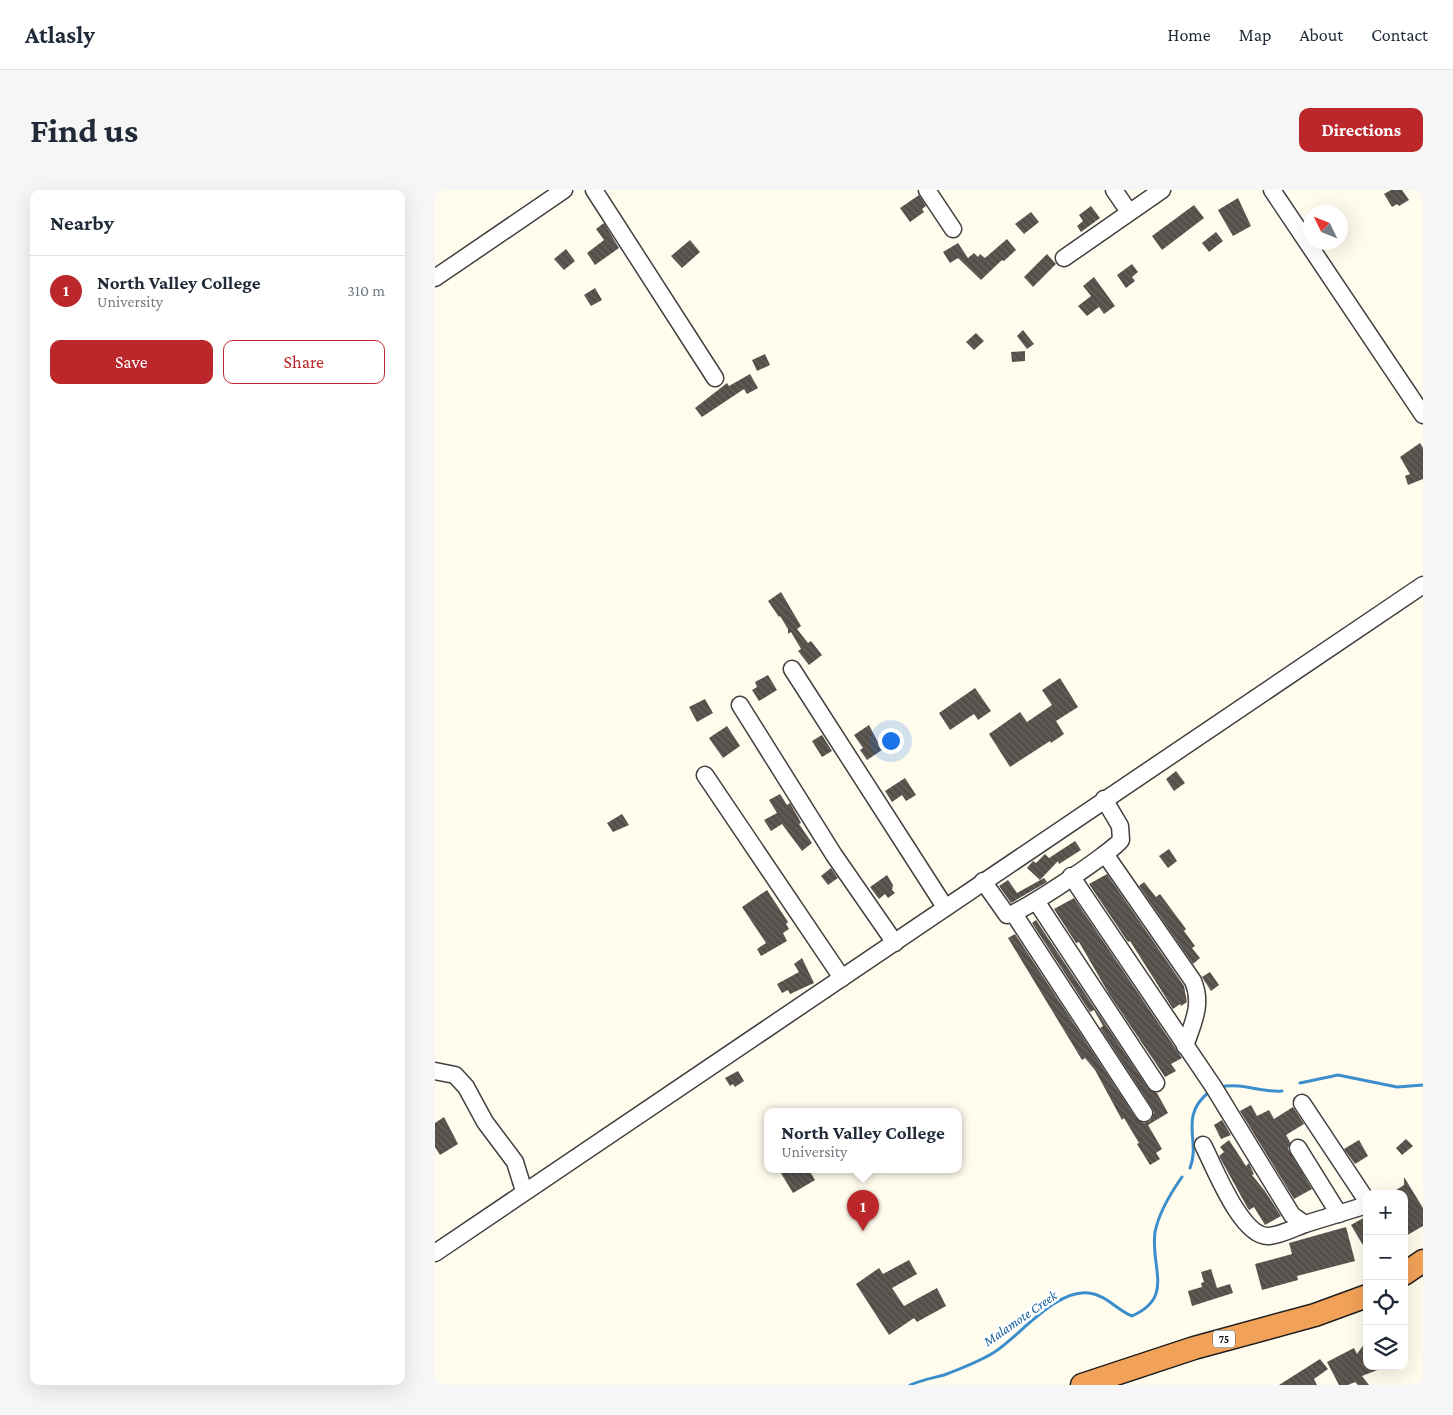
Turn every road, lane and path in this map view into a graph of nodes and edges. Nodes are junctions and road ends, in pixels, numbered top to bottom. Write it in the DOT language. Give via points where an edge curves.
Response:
graph roads {
  1 [pos="564,190"];
  2 [pos="594,190"];
  3 [pos="927,190"];
  4 [pos="1114,190"];
  5 [pos="1162,190"];
  6 [pos="1272,190"];
  7 [pos="1129,212"];
  8 [pos="953,229"];
  9 [pos="1064,258"];
  10 [pos="435,278"];
  11 [pos="715,378"];
  12 [pos="1423,415"];
  13 [pos="1423,585"];
  14 [pos="792,669"];
  15 [pos="740,705"];
  16 [pos="705,775"];
  17 [pos="1105,799"];
  18 [pos="1105,854"];
  19 [pos="1071,876"];
  20 [pos="983,881"];
  21 [pos="1036,901"];
  22 [pos="945,907"];
  23 [pos="1014,914"];
  24 [pos="895,943"];
  25 [pos="842,978"];
  26 [pos="1185,1046"];
  27 [pos="435,1071"];
  28 [pos="1157,1083"];
  29 [pos="1302,1103"];
  30 [pos="1144,1113"];
  31 [pos="1203,1145"];
  32 [pos="1298,1148"];
  33 [pos="525,1191"];
  34 [pos="1363,1197"];
  35 [pos="1363,1205"];
  36 [pos="1339,1214"];
  37 [pos="1305,1224"];
  38 [pos="435,1253"];
  39 [pos="1363,1297"];
  40 [pos="1090,1384"];
  1 -- 10 [label="street"];
  2 -- 11 [label="street"];
  3 -- 8 [label="street"];
  4 -- 7 [label="street"];
  5 -- 7 [label="street"];
  6 -- 12 [label="street"];
  7 -- 9 [label="street"];
  13 -- 17 [label="street"];
  14 -- 22 [label="street"];
  15 -- 24 [label="street" via="839,862"];
  16 -- 25 [label="street"];
  17 -- 18 [label="street" via="1122,834 1116,846"];
  17 -- 20 [label="street"];
  18 -- 19 [label="street"];
  18 -- 26 [label="street" via="1198,992 1199,1000"];
  19 -- 21 [label="street"];
  19 -- 26 [label="street"];
  20 -- 22 [label="street"];
  20 -- 23 [label="street" via="1005,914"];
  21 -- 23 [label="street"];
  21 -- 28 [label="street"];
  22 -- 24 [label="street"];
  23 -- 30 [label="street"];
  24 -- 25 [label="street"];
  25 -- 33 [label="street"];
  26 -- 37 [label="street" via="1292,1215"];
  27 -- 33 [label="street" via="455,1075 466,1088 485,1122 515,1162"];
  29 -- 34 [label="street"];
  31 -- 37 [label="street" via="1243,1222 1256,1234 1268,1236"];
  32 -- 36 [label="street"];
  33 -- 38 [label="street"];
  35 -- 36 [label="street"];
  36 -- 37 [label="street"];
  39 -- 40 [label="highway, 75" via="1315,1315 1194,1348"];
}
